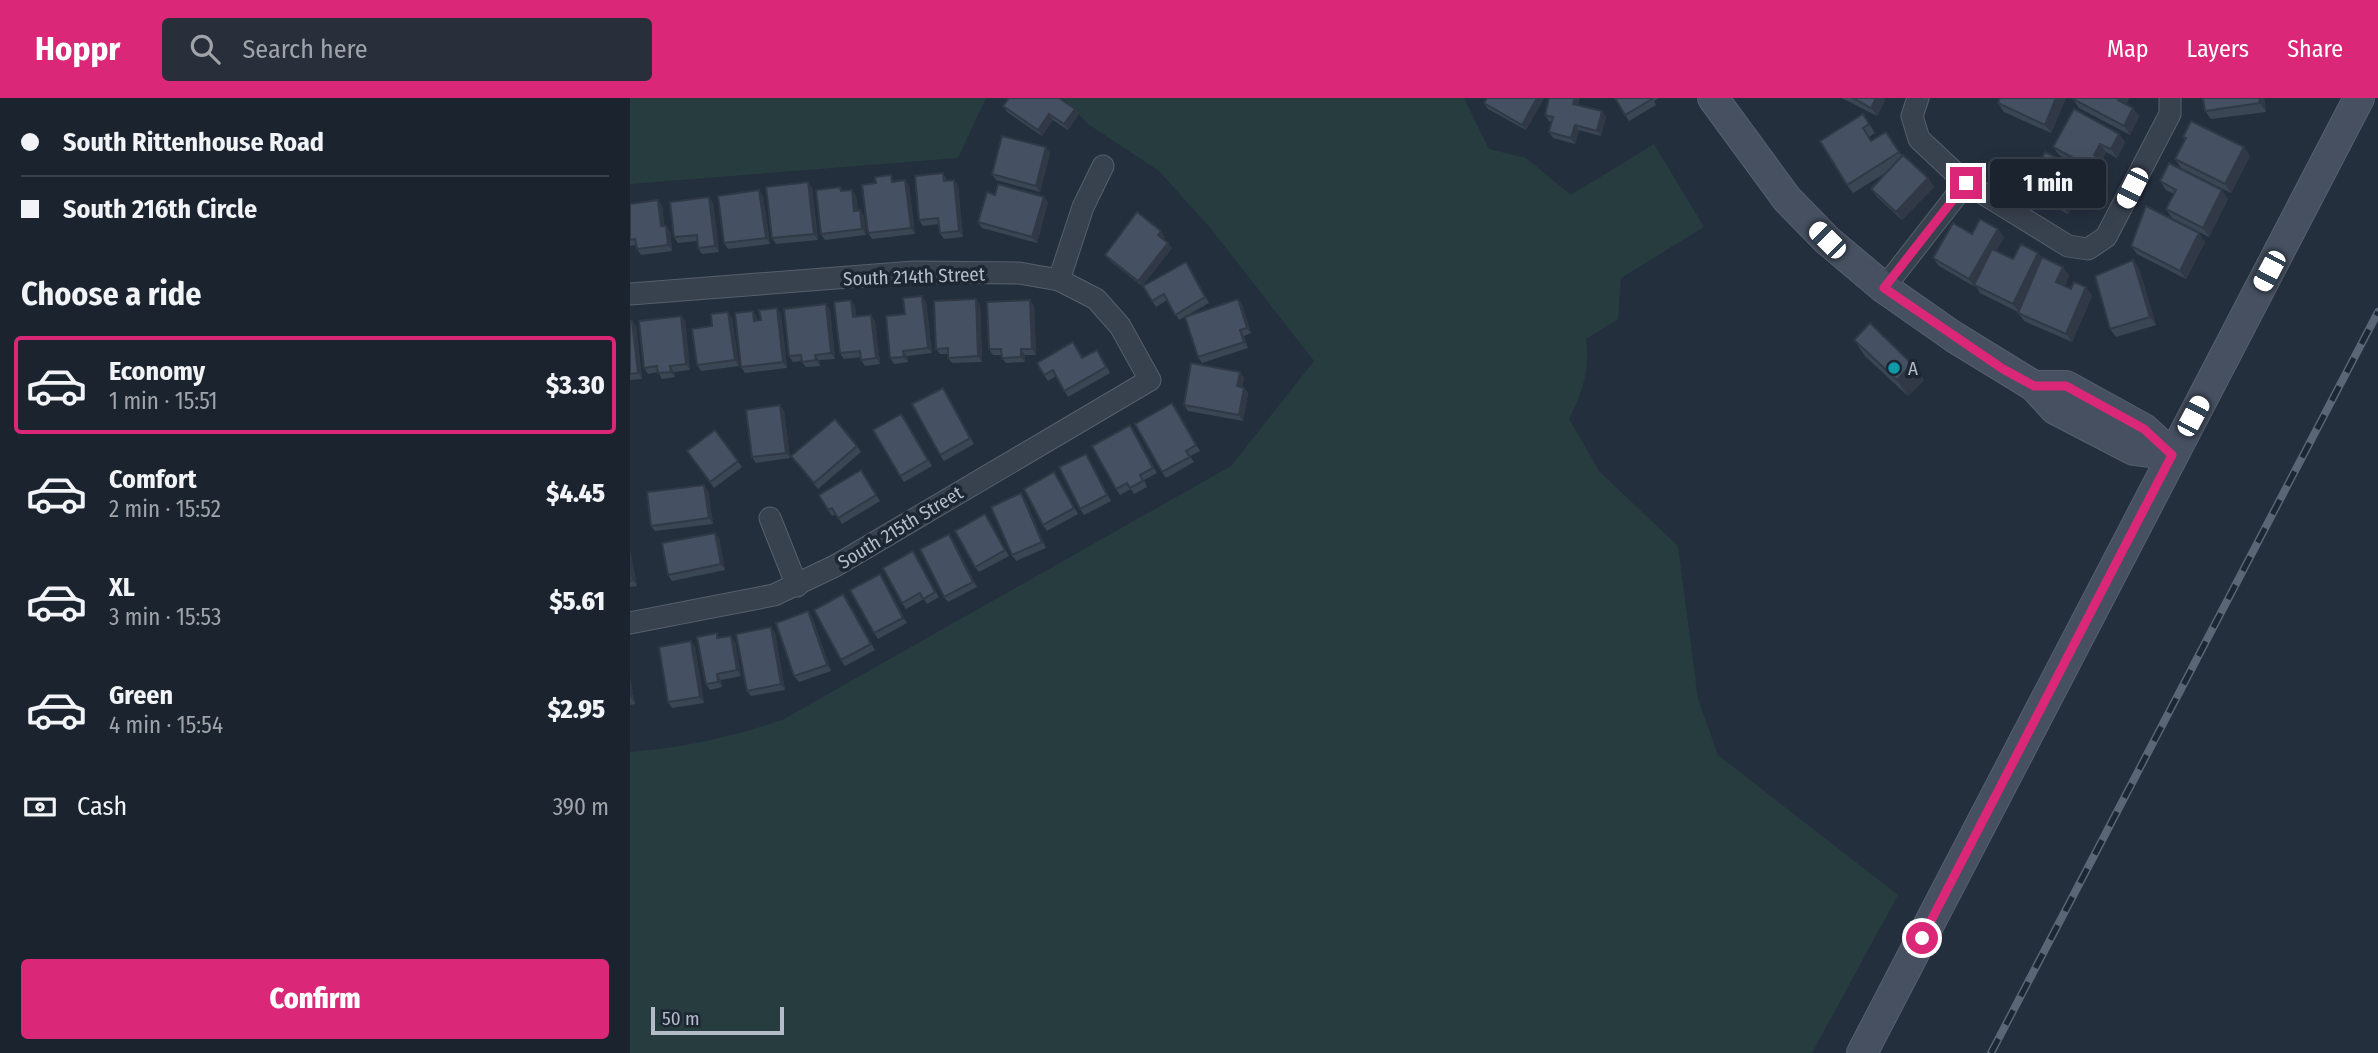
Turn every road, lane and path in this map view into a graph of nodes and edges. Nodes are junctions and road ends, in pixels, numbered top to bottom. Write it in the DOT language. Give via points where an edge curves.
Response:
graph roads {
  1 [pos="1713,98"];
  2 [pos="2170,98"];
  3 [pos="2359,98"];
  4 [pos="1915,107"];
  5 [pos="1103,166"];
  6 [pos="1966,183"];
  7 [pos="1059,280"];
  8 [pos="1884,288"];
  9 [pos="630,294"];
  10 [pos="1150,380"];
  11 [pos="2172,455"];
  12 [pos="770,518"];
  13 [pos="797,586"];
  14 [pos="630,623"];
  15 [pos="1862,1053"];
  1 -- 8 [label="main road" via="1787,199"];
  2 -- 6 [label="street" via="2170,114 2106,237 2088,250 2068,246"];
  3 -- 11 [label="main road"];
  4 -- 6 [label="street" via="1919,139"];
  5 -- 7 [label="street" via="1083,207"];
  6 -- 8 [label="street"];
  7 -- 9 [label="street, South 214th Street" via="1019,273 914,272"];
  7 -- 10 [label="street, South 214th Street" via="1096,299 1120,326"];
  8 -- 11 [label="main road" via="2034,386 2055,409 2134,450"];
  10 -- 13 [label="street, South 215th Street"];
  11 -- 15 [label="main road"];
  12 -- 13 [label="street"];
  13 -- 14 [label="street, South 215th Street" via="751,600"];
}
